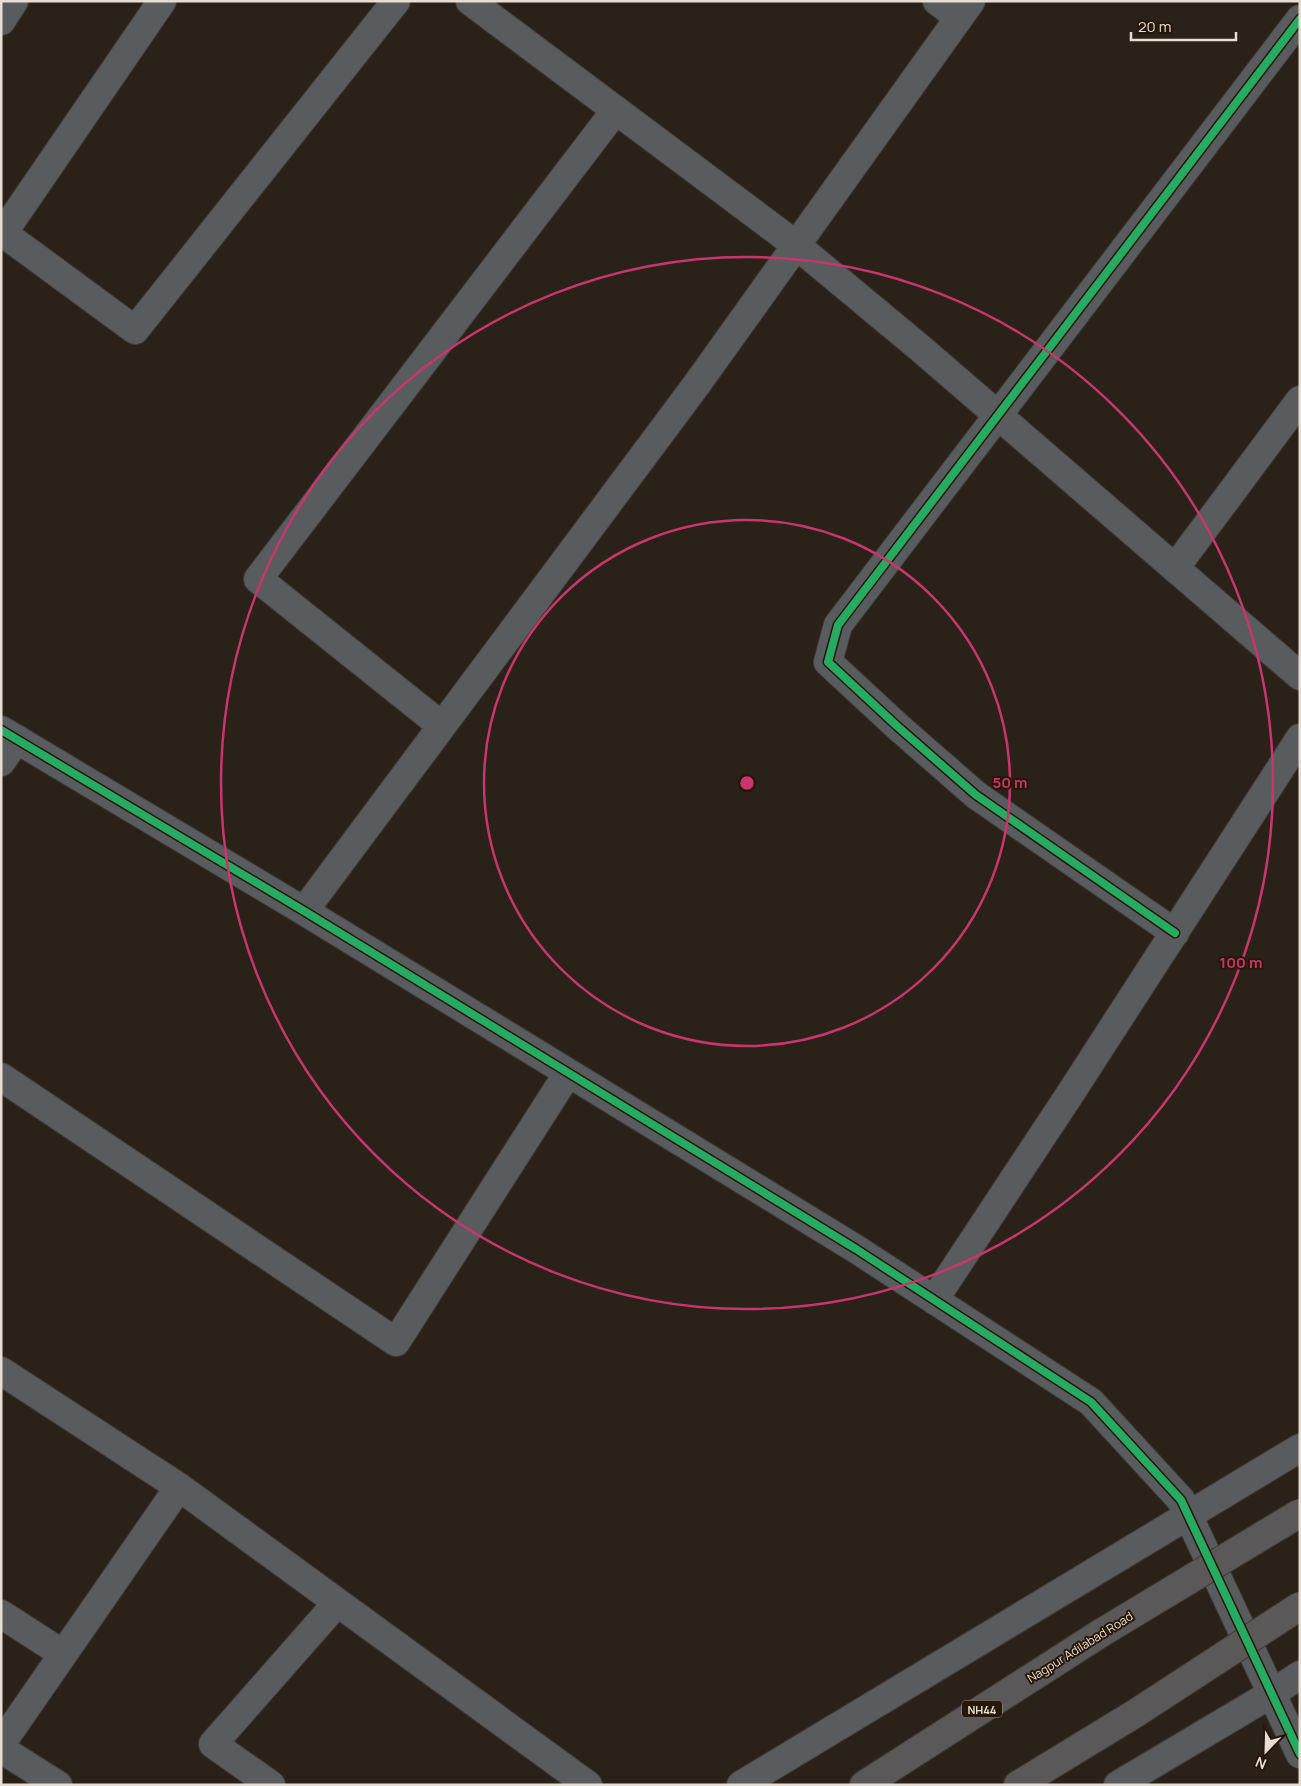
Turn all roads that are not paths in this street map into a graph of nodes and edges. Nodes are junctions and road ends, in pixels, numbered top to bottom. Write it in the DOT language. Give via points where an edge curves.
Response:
graph roads {
  1 [pos="14,1"];
  2 [pos="162,1"];
  3 [pos="396,1"];
  4 [pos="470,1"];
  5 [pos="937,1"];
  6 [pos="965,10"];
  7 [pos="1300,19"];
  8 [pos="1,21"];
  9 [pos="615,111"];
  10 [pos="2,233"];
  11 [pos="796,245"];
  12 [pos="1300,400"];
  13 [pos="997,416"];
  14 [pos="1175,568"];
  15 [pos="1300,676"];
  16 [pos="442,726"];
  17 [pos="9,734"];
  18 [pos="1300,738"];
  19 [pos="1,762"];
  20 [pos="304,911"];
  21 [pos="1175,932"];
  22 [pos="568,1073"];
  23 [pos="1,1077"];
  24 [pos="934,1300"];
  25 [pos="1,1371"];
  26 [pos="1300,1448"];
  27 [pos="179,1487"];
  28 [pos="1300,1513"];
  29 [pos="1189,1516"];
  30 [pos="337,1603"];
  31 [pos="1300,1606"];
  32 [pos="1,1614"];
  33 [pos="63,1654"];
  34 [pos="1300,1676"];
  35 [pos="1271,1694"];
  36 [pos="1,1744"];
  37 [pos="1,1749"];
  38 [pos="1300,1754"];
  39 [pos="58,1785"];
  40 [pos="271,1785"];
  41 [pos="588,1785"];
  42 [pos="741,1785"];
  43 [pos="864,1785"];
  44 [pos="1018,1785"];
  45 [pos="1118,1785"];
  1 -- 8 [label="street"];
  2 -- 10 [label="street"];
  3 -- 10 [label="street" via="135,330"];
  4 -- 9 [label="street"];
  5 -- 6 [label="street"];
  6 -- 11 [label="street"];
  7 -- 13 [label="street"];
  9 -- 11 [label="street"];
  9 -- 16 [label="street" via="258,579"];
  11 -- 13 [label="street"];
  11 -- 16 [label="street" via="691,392"];
  12 -- 14 [label="street"];
  13 -- 14 [label="street"];
  13 -- 21 [label="street" via="838,625 828,662 976,795"];
  14 -- 15 [label="street"];
  16 -- 20 [label="street"];
  17 -- 19 [label="street"];
  17 -- 20 [label="street"];
  18 -- 21 [label="street"];
  20 -- 22 [label="street"];
  21 -- 24 [label="street"];
  22 -- 23 [label="street" via="396,1342"];
  22 -- 24 [label="street"];
  24 -- 29 [label="street" via="1091,1402 1181,1500"];
  25 -- 27 [label="street"];
  26 -- 29 [label="street"];
  27 -- 30 [label="street"];
  27 -- 33 [label="street"];
  28 -- 43 [label="highway, Nagpur Adilabad Road / NH44, bridge" via="1101,1633"];
  29 -- 35 [label="street"];
  29 -- 42 [label="street"];
  30 -- 40 [label="street" via="213,1744"];
  30 -- 41 [label="street"];
  31 -- 44 [label="highway, bridge"];
  32 -- 33 [label="street"];
  33 -- 36 [label="street"];
  34 -- 35 [label="street"];
  35 -- 38 [label="street"];
  35 -- 45 [label="street"];
  37 -- 39 [label="street"];
}
